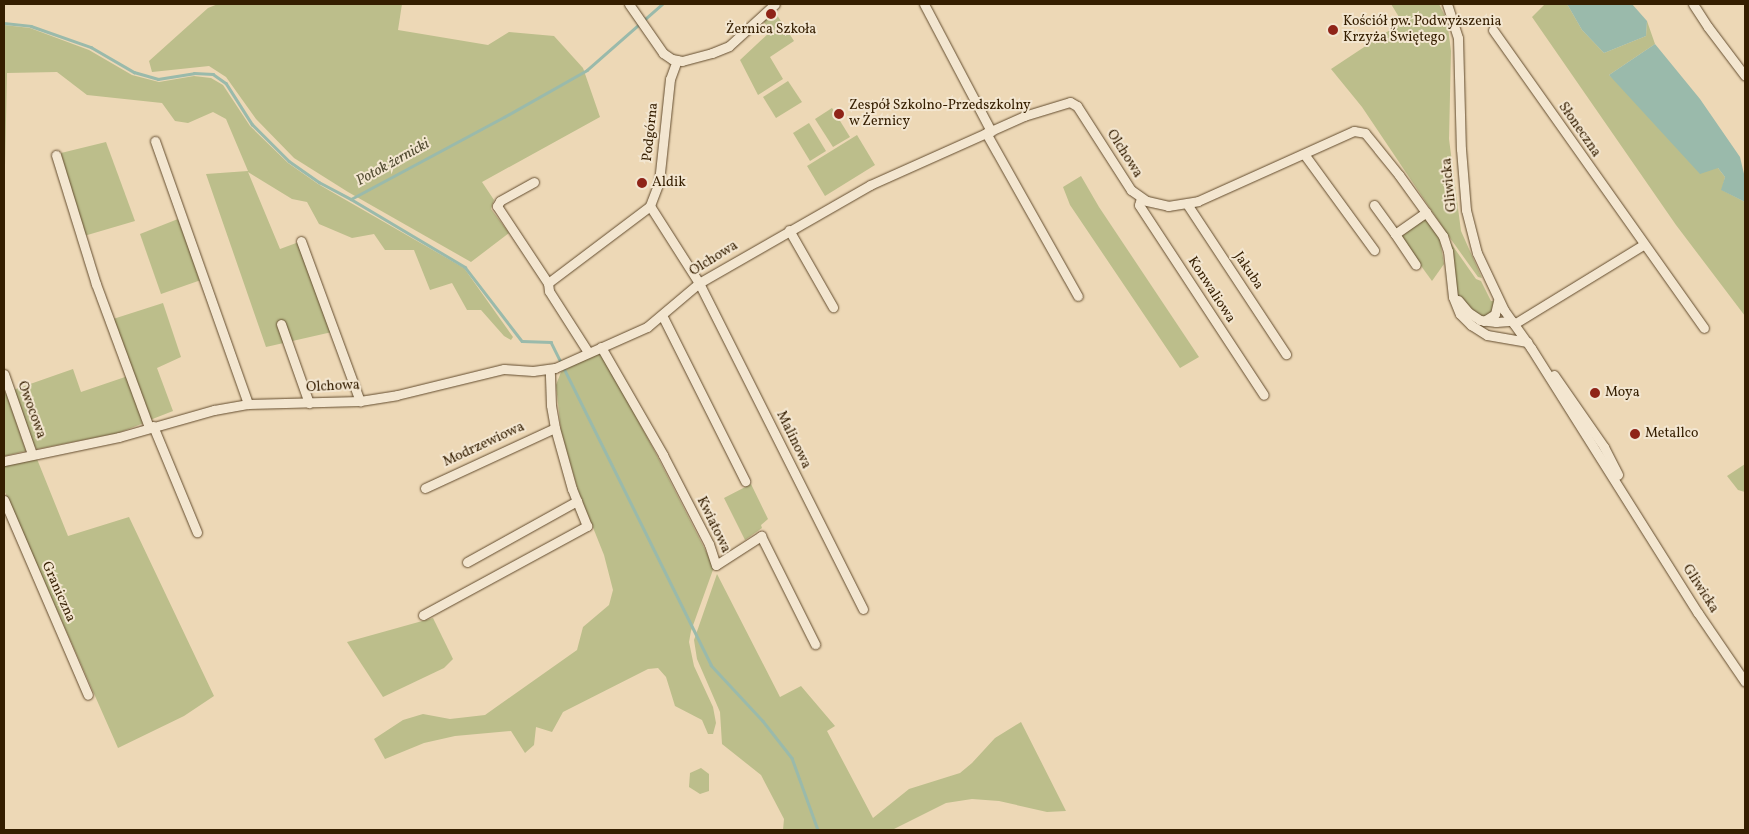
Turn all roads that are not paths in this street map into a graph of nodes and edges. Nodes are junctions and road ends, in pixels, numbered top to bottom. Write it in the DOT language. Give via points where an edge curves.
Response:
graph roads {
  1 [pos="630,4"];
  2 [pos="775,4"];
  3 [pos="924,4"];
  4 [pos="1447,4"];
  5 [pos="1693,4"];
  6 [pos="1493,30"];
  7 [pos="677,60"];
  8 [pos="1745,76"];
  9 [pos="989,132"];
  10 [pos="154,141"];
  11 [pos="1304,154"];
  12 [pos="56,155"];
  13 [pos="534,182"];
  14 [pos="1140,198"];
  15 [pos="1187,204"];
  16 [pos="1374,205"];
  17 [pos="650,206"];
  18 [pos="1426,212"];
  19 [pos="789,230"];
  20 [pos="1395,234"];
  21 [pos="301,241"];
  22 [pos="1643,245"];
  23 [pos="1374,250"];
  24 [pos="1416,264"];
  25 [pos="548,283"];
  26 [pos="699,283"];
  27 [pos="1451,289"];
  28 [pos="1078,296"];
  29 [pos="1498,300"];
  30 [pos="833,307"];
  31 [pos="662,315"];
  32 [pos="1484,321"];
  33 [pos="1513,323"];
  34 [pos="281,324"];
  35 [pos="1704,328"];
  36 [pos="1501,338"];
  37 [pos="1529,345"];
  38 [pos="601,346"];
  39 [pos="588,352"];
  40 [pos="1286,354"];
  41 [pos="550,370"];
  42 [pos="4,374"];
  43 [pos="1264,396"];
  44 [pos="360,401"];
  45 [pos="309,403"];
  46 [pos="248,404"];
  47 [pos="151,426"];
  48 [pos="555,428"];
  49 [pos="32,454"];
  50 [pos="4,460"];
  51 [pos="746,481"];
  52 [pos="425,488"];
  53 [pos="4,500"];
  54 [pos="577,501"];
  55 [pos="197,532"];
  56 [pos="467,562"];
  57 [pos="863,609"];
  58 [pos="423,615"];
  59 [pos="816,644"];
  60 [pos="1745,682"];
  61 [pos="88,695"];
  1 -- 7 [label="street" via="663,53"];
  2 -- 7 [label="street" via="725,48 694,59"];
  3 -- 9 [label="street"];
  4 -- 29 [label="street, Gliwicka" via="1460,49 1461,149 1466,210 1477,253"];
  5 -- 8 [label="street"];
  6 -- 22 [label="street, Słoneczna"];
  7 -- 17 [label="street, Podgórna" via="670,84 659,182"];
  9 -- 14 [label="street, Olchowa" via="1036,112 1073,103 1123,180"];
  9 -- 19 [label="street, Olchowa" via="870,185"];
  9 -- 28 [label="street"];
  10 -- 46 [label="street"];
  11 -- 15 [label="street, Olchowa"];
  11 -- 18 [label="street, Olchowa" via="1354,131 1361,131 1377,146"];
  11 -- 23 [label="street"];
  12 -- 47 [label="street" via="96,284"];
  13 -- 25 [label="street" via="500,201 497,206"];
  14 -- 15 [label="street, Olchowa" via="1161,206"];
  14 -- 43 [label="street, Konwaliowa" via="1139,205"];
  15 -- 40 [label="street, Jakuba"];
  16 -- 20 [label="street"];
  17 -- 25 [label="street"];
  17 -- 26 [label="street"];
  18 -- 20 [label="street"];
  18 -- 27 [label="street, Olchowa" via="1446,243"];
  19 -- 26 [label="street, Olchowa"];
  19 -- 30 [label="street"];
  20 -- 24 [label="street"];
  21 -- 44 [label="street"];
  22 -- 33 [label="street"];
  22 -- 35 [label="street, Słoneczna"];
  25 -- 39 [label="street" via="549,292"];
  26 -- 31 [label="street, Olchowa"];
  26 -- 57 [label="street, Malinowa"];
  27 -- 32 [label="street" via="1468,312"];
  27 -- 36 [label="street, Olchowa" via="1455,305 1467,321 1481,332"];
  29 -- 32 [label="street" via="1495,314"];
  29 -- 33 [label="street, Gliwicka"];
  31 -- 38 [label="street, Olchowa" via="640,330"];
  31 -- 51 [label="street"];
  32 -- 33 [label="street"];
  33 -- 36 [label="street" via="1510,332"];
  33 -- 37 [label="street, Gliwicka"];
  34 -- 45 [label="street"];
  36 -- 37 [label="street, Olchowa"];
  37 -- 60 [label="street, Gliwicka" via="1562,385 1604,447 1634,510"];
  38 -- 39 [label="street, Olchowa"];
  38 -- 59 [label="street, Kwiatowa" via="680,488 716,564 761,536"];
  39 -- 41 [label="street, Olchowa"];
  41 -- 44 [label="street, Olchowa" via="504,369"];
  41 -- 48 [label="street"];
  42 -- 49 [label="street, Owocowa"];
  44 -- 45 [label="street, Olchowa"];
  45 -- 46 [label="street, Olchowa"];
  46 -- 47 [label="street, Olchowa"];
  47 -- 49 [label="street, Olchowa" via="119,437"];
  47 -- 55 [label="street"];
  48 -- 52 [label="street, Modrzewiowa"];
  48 -- 54 [label="street"];
  49 -- 50 [label="street, Olchowa"];
  53 -- 61 [label="street, Graniczna"];
  54 -- 56 [label="street"];
  54 -- 58 [label="street" via="587,526"];
}
